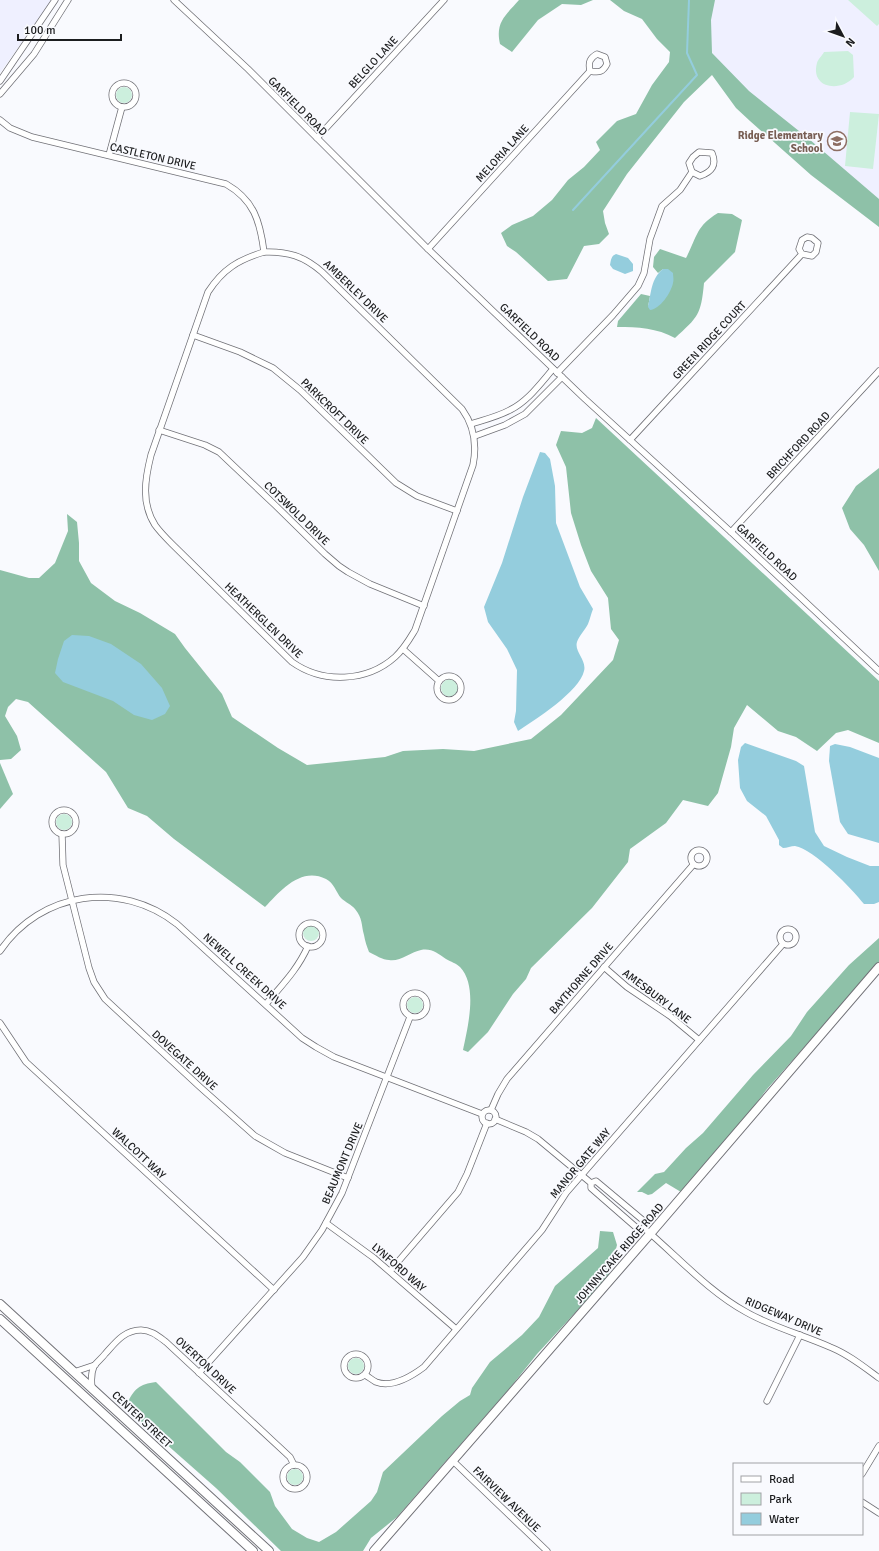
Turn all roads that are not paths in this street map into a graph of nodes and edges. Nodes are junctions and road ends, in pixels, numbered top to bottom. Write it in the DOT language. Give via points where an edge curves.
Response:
graph roads {
  1 [pos="55,0"];
  2 [pos="68,0"];
  3 [pos="174,0"];
  4 [pos="444,0"];
  5 [pos="590,71"];
  6 [pos="0,80"];
  7 [pos="0,94"];
  8 [pos="122,107"];
  9 [pos="0,120"];
  10 [pos="316,138"];
  11 [pos="109,155"];
  12 [pos="692,172"];
  13 [pos="428,249"];
  14 [pos="264,252"];
  15 [pos="802,254"];
  16 [pos="193,335"];
  17 [pos="879,371"];
  18 [pos="557,373"];
  19 [pos="472,427"];
  20 [pos="159,430"];
  21 [pos="475,436"];
  22 [pos="630,440"];
  23 [pos="148,506"];
  24 [pos="457,511"];
  25 [pos="731,532"];
  26 [pos="424,606"];
  27 [pos="403,649"];
  28 [pos="879,671"];
  29 [pos="439,681"];
  30 [pos="62,834"];
  31 [pos="693,865"];
  32 [pos="71,900"];
  33 [pos="783,944"];
  34 [pos="308,946"];
  35 [pos="0,951"];
  36 [pos="604,967"];
  37 [pos="879,967"];
  38 [pos="266,1004"];
  39 [pos="410,1016"];
  40 [pos="0,1023"];
  41 [pos="699,1040"];
  42 [pos="387,1077"];
  43 [pos="491,1110"];
  44 [pos="482,1114"];
  45 [pos="495,1119"];
  46 [pos="487,1123"];
  47 [pos="582,1175"];
  48 [pos="348,1178"];
  49 [pos="591,1183"];
  50 [pos="326,1223"];
  51 [pos="648,1231"];
  52 [pos="390,1271"];
  53 [pos="274,1290"];
  54 [pos="0,1304"];
  55 [pos="0,1319"];
  56 [pos="456,1329"];
  57 [pos="800,1335"];
  58 [pos="95,1365"];
  59 [pos="74,1372"];
  60 [pos="199,1373"];
  61 [pos="365,1375"];
  62 [pos="879,1378"];
  63 [pos="92,1388"];
  64 [pos="767,1401"];
  65 [pos="879,1446"];
  66 [pos="453,1461"];
  67 [pos="294,1465"];
  68 [pos="863,1472"];
  69 [pos="863,1503"];
  70 [pos="879,1513"];
  71 [pos="253,1551"];
  72 [pos="269,1551"];
  73 [pos="374,1551"];
  74 [pos="547,1551"];
  1 -- 6 [label="street"];
  2 -- 7 [label="street" via="34,54"];
  3 -- 10 [label="street, GARFIELD ROAD" via="248,69"];
  4 -- 10 [label="street, BELGLO LANE"];
  5 -- 13 [label="street, MELORIA LANE"];
  8 -- 8 [label="street" via="131,105 136,96 135,90 124,83 116,86 112,92 115,103"];
  8 -- 11 [label="street"];
  9 -- 11 [label="street, CASTLETON DRIVE" via="24,135"];
  10 -- 13 [label="street, GARFIELD ROAD"];
  11 -- 14 [label="street, CASTLETON DRIVE" via="221,182 233,188 248,201 255,213 260,225"];
  12 -- 12 [label="street" via="700,176 707,174 713,168 715,160 712,153 699,152 693,157 689,163"];
  12 -- 18 [label="street" via="680,190 662,206 650,239 644,273 638,286"];
  13 -- 18 [label="street, GARFIELD ROAD"];
  14 -- 16 [label="street, AMBERLEY DRIVE" via="232,265 220,277 208,292"];
  14 -- 19 [label="street, AMBERLEY DRIVE" via="294,254 315,265 453,401 466,415"];
  15 -- 22 [label="street, GREEN RIDGE COURT"];
  16 -- 20 [label="street, AMBERLEY DRIVE"];
  16 -- 24 [label="street, PARKCROFT DRIVE" via="240,352 273,368 300,390 396,483 417,496"];
  17 -- 25 [label="street, BRICHFORD ROAD"];
  18 -- 19 [label="street" via="518,405"];
  18 -- 21 [label="street" via="525,414 505,425"];
  18 -- 22 [label="street, GARFIELD ROAD"];
  19 -- 21 [label="street, HEATHERGLEN DRIVE"];
  20 -- 23 [label="street, AMBERLEY DRIVE" via="145,476 145,497"];
  20 -- 26 [label="street, COTSWOLD DRIVE" via="219,452 339,566 370,584"];
  21 -- 24 [label="street, HEATHERGLEN DRIVE" via="473,465"];
  22 -- 25 [label="street, GARFIELD ROAD"];
  23 -- 27 [label="street, HEATHERGLEN DRIVE" via="152,520 172,544 300,668 334,677 356,676 379,669"];
  24 -- 26 [label="street, HEATHERGLEN DRIVE"];
  25 -- 28 [label="street, GARFIELD ROAD"];
  26 -- 27 [label="street, HEATHERGLEN DRIVE" via="415,630"];
  27 -- 29 [label="street"];
  29 -- 29 [label="street" via="438,690 443,698 451,700 458,696 461,685 457,679 449,676"];
  30 -- 30 [label="street" via="72,831 76,824 72,813 65,810 58,812 53,819 53,826"];
  30 -- 32 [label="street, DOVEGATE DRIVE" via="63,865"];
  31 -- 36 [label="street, BAYTHORNE DRIVE"];
  32 -- 35 [label="street, NEWELL CREEK DRIVE" via="34,917 12,936"];
  32 -- 38 [label="street, NEWELL CREEK DRIVE" via="116,898 161,912"];
  32 -- 48 [label="street, DOVEGATE DRIVE" via="90,974 109,1003 255,1136 285,1153"];
  33 -- 41 [label="street, MANOR GATE WAY"];
  34 -- 34 [label="street" via="316,945 323,936 316,924 308,923 300,931 302,942"];
  34 -- 38 [label="street" via="294,972"];
  36 -- 41 [label="street, AMESBURY LANE"];
  36 -- 43 [label="street, BAYTHORNE DRIVE" via="507,1079"];
  37 -- 51 [label="main road, JOHNNYCAKE RIDGE ROAD"];
  38 -- 42 [label="street, NEWELL CREEK DRIVE" via="302,1038 316,1047 334,1057"];
  39 -- 39 [label="street" via="418,1017 426,1009 424,998 418,994 407,997 403,1004 404,1011"];
  39 -- 42 [label="street, BEAUMONT DRIVE"];
  40 -- 53 [label="street, WALCOTT WAY" via="31,1067"];
  41 -- 47 [label="street, MANOR GATE WAY"];
  42 -- 44 [label="street, NEWELL CREEK DRIVE"];
  42 -- 48 [label="street, BEAUMONT DRIVE"];
  43 -- 44 [label="street"];
  43 -- 45 [label="street" via="496,1115"];
  44 -- 46 [label="street" via="483,1120"];
  45 -- 46 [label="street" via="492,1123"];
  45 -- 47 [label="street" via="538,1139"];
  46 -- 52 [label="street" via="458,1192"];
  47 -- 49 [label="street"];
  47 -- 56 [label="street, MANOR GATE WAY" via="542,1230"];
  48 -- 50 [label="street, BEAUMONT DRIVE"];
  49 -- 51 [label="street" via="591,1188 638,1229"];
  49 -- 51 [label="street" via="596,1181 645,1222"];
  50 -- 52 [label="street, LYNFORD WAY"];
  50 -- 53 [label="street, BEAUMONT DRIVE" via="303,1257"];
  51 -- 57 [label="street, RIDGEWAY DRIVE" via="734,1305"];
  51 -- 66 [label="main road, JOHNNYCAKE RIDGE ROAD"];
  52 -- 56 [label="street, LYNFORD WAY"];
  53 -- 60 [label="street, BEAUMONT DRIVE"];
  54 -- 59 [label="main road, CENTER STREET"];
  55 -- 71 [label="main road, CENTER STREET"];
  56 -- 61 [label="street, MANOR GATE WAY" via="424,1367 410,1376 384,1384"];
  57 -- 62 [label="street, RIDGEWAY DRIVE" via="840,1352"];
  57 -- 64 [label="street"];
  58 -- 59 [label="street, OVERTON DRIVE"];
  58 -- 60 [label="street, OVERTON DRIVE" via="122,1336 142,1330 159,1337"];
  58 -- 63 [label="street" via="91,1378"];
  59 -- 63 [label="main road, CENTER STREET"];
  60 -- 67 [label="street, OVERTON DRIVE" via="290,1457"];
  61 -- 61 [label="street, MANOR GATE WAY" via="369,1368 365,1357 354,1354 347,1358 344,1366 350,1376 358,1378"];
  63 -- 72 [label="main road, CENTER STREET"];
  65 -- 68 [label="street"];
  66 -- 73 [label="main road, JOHNNYCAKE RIDGE ROAD"];
  66 -- 74 [label="street, FAIRVIEW AVENUE"];
  67 -- 67 [label="street, OVERTON DRIVE" via="287,1469 284,1479 287,1486 294,1489 305,1484 307,1476 301,1466"];
  69 -- 70 [label="street"];
}
